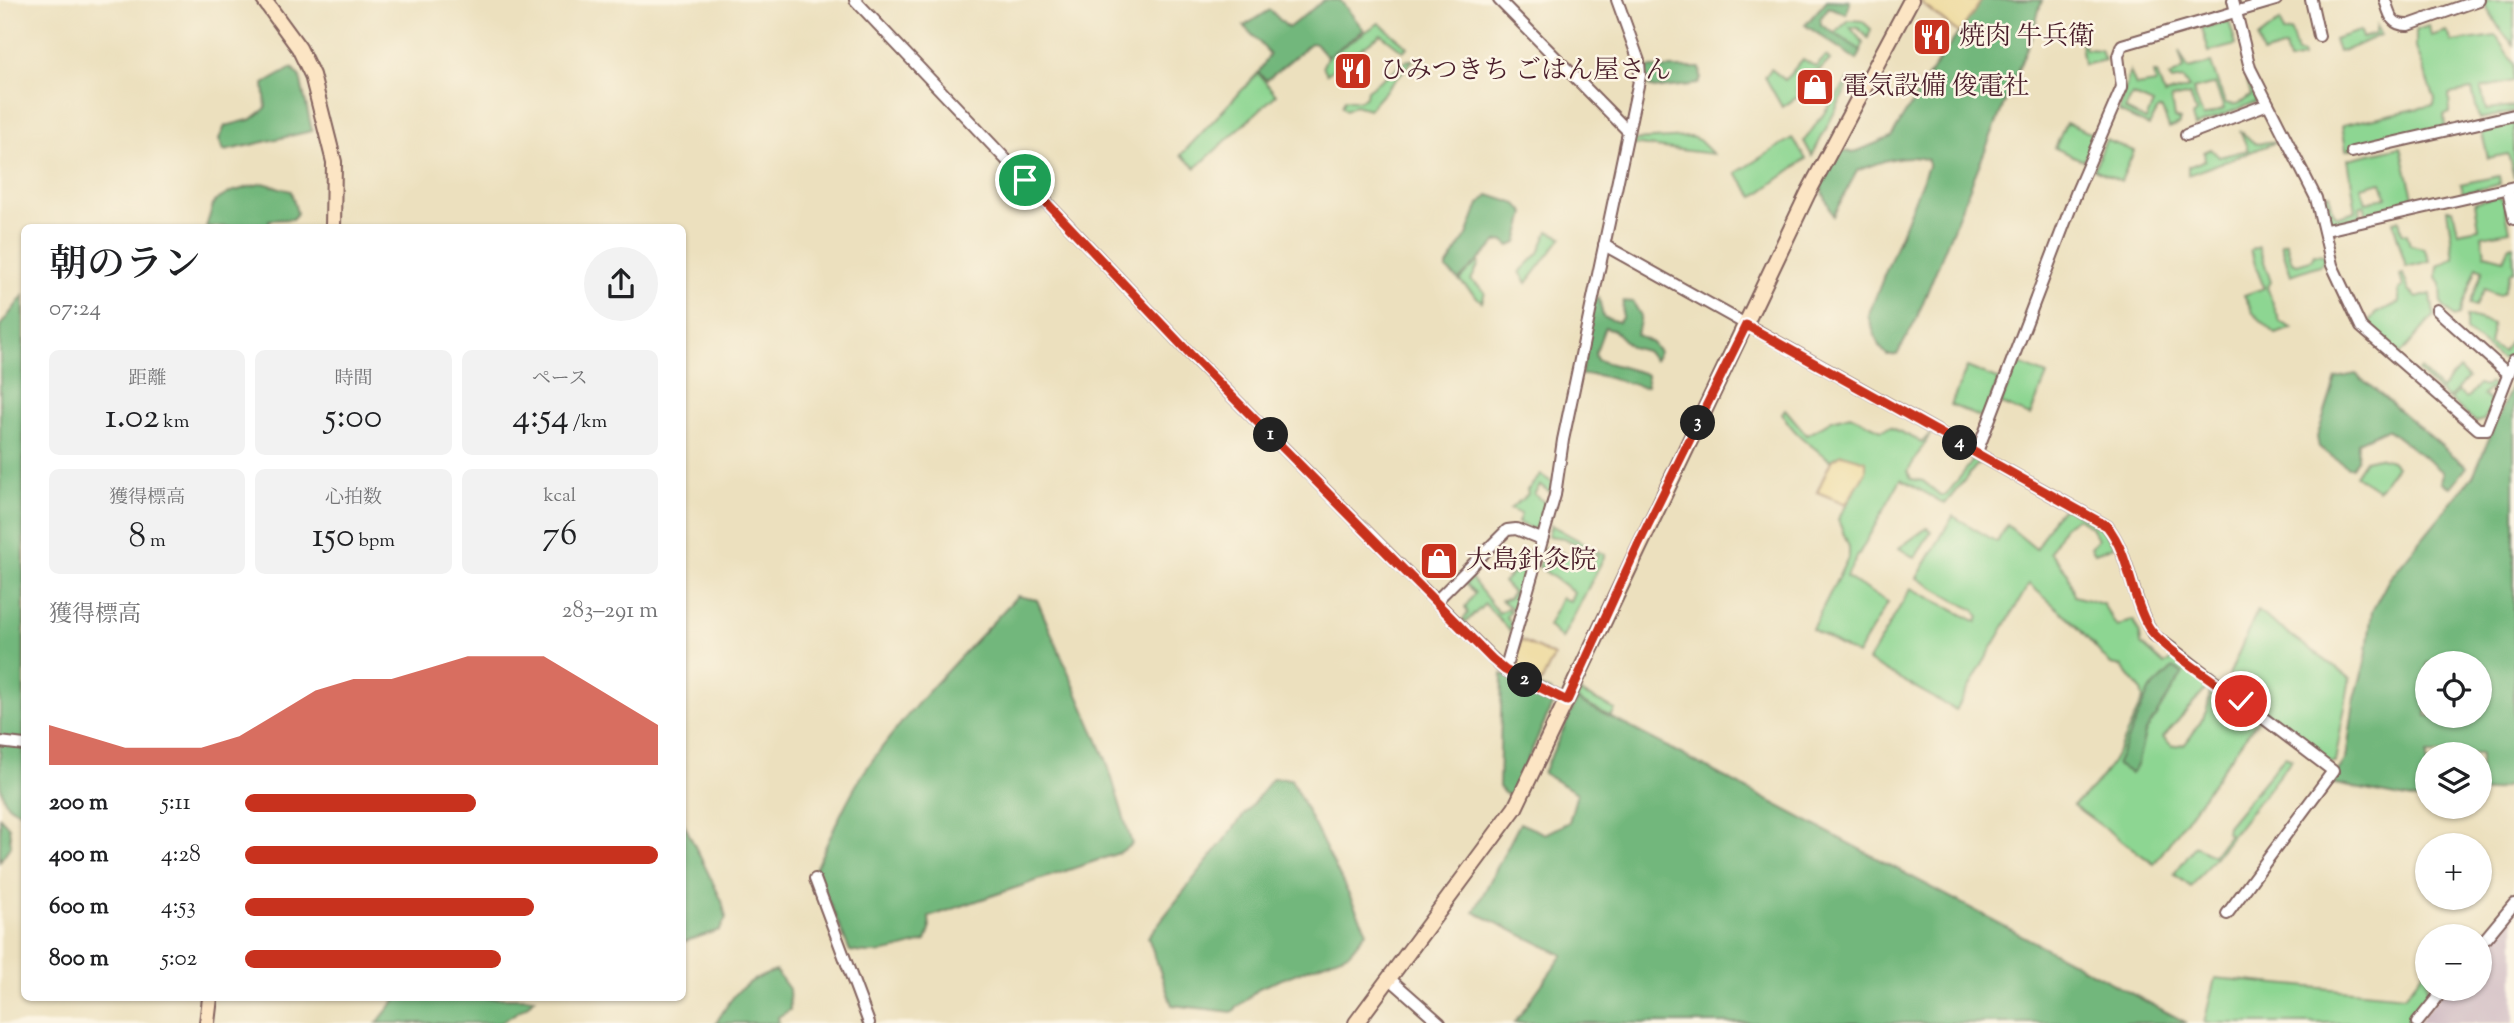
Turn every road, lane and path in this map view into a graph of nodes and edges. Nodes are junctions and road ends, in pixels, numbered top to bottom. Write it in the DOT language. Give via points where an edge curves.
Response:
graph roads {
  1 [pos="264,0"];
  2 [pos="855,0"];
  3 [pos="1499,0"];
  4 [pos="1617,0"];
  5 [pos="1911,0"];
  6 [pos="2276,0"];
  7 [pos="2311,0"];
  8 [pos="2385,0"];
  9 [pos="2479,0"];
  10 [pos="2234,6"];
  11 [pos="2319,36"];
  12 [pos="2269,104"];
  13 [pos="2514,115"];
  14 [pos="1627,130"];
  15 [pos="2186,135"];
  16 [pos="2352,152"];
  17 [pos="2511,188"];
  18 [pos="2514,219"];
  19 [pos="333,224"];
  20 [pos="2326,230"];
  21 [pos="1604,245"];
  22 [pos="2438,310"];
  23 [pos="1746,325"];
  24 [pos="2514,360"];
  25 [pos="2508,374"];
  26 [pos="1977,452"];
  27 [pos="1541,539"];
  28 [pos="1436,601"];
  29 [pos="1505,670"];
  30 [pos="1567,701"];
  31 [pos="0,742"];
  32 [pos="21,745"];
  33 [pos="815,878"];
  34 [pos="2514,904"];
  35 [pos="2227,915"];
  36 [pos="2492,931"];
  37 [pos="1389,978"];
  38 [pos="210,1001"];
  39 [pos="2434,1001"];
  40 [pos="207,1023"];
  41 [pos="869,1023"];
  42 [pos="1356,1023"];
  43 [pos="1440,1023"];
  44 [pos="2417,1023"];
  1 -- 19 [label="street" via="299,48 312,75 334,162"];
  2 -- 28 [label="street" via="1192,356"];
  3 -- 14 [label="street"];
  4 -- 14 [label="street" via="1639,61 1640,76"];
  5 -- 23 [label="street" via="1808,193"];
  6 -- 10 [label="street"];
  7 -- 11 [label="street"];
  8 -- 9 [label="street" via="2399,26"];
  10 -- 12 [label="street" via="2250,68"];
  10 -- 26 [label="street" via="2122,45 2122,87"];
  12 -- 15 [label="street"];
  12 -- 20 [label="street" via="2316,198"];
  13 -- 16 [label="street"];
  14 -- 21 [label="street"];
  17 -- 18 [label="street"];
  17 -- 20 [label="street"];
  20 -- 25 [label="street" via="2332,265 2361,327 2469,424 2487,429"];
  21 -- 23 [label="street"];
  21 -- 27 [label="street" via="1555,495"];
  22 -- 25 [label="street"];
  23 -- 26 [label="street"];
  23 -- 30 [label="street"];
  24 -- 25 [label="street"];
  26 -- 35 [label="street" via="2107,526 2154,635 2333,771"];
  27 -- 28 [label="street" via="1507,530"];
  27 -- 29 [label="street"];
  28 -- 29 [label="street"];
  29 -- 30 [label="street"];
  30 -- 37 [label="street" via="1515,808"];
  31 -- 32 [label="street"];
  33 -- 41 [label="street"];
  34 -- 36 [label="street"];
  37 -- 42 [label="street"];
  37 -- 43 [label="street"];
  38 -- 40 [label="street"];
  39 -- 44 [label="street"];
}
